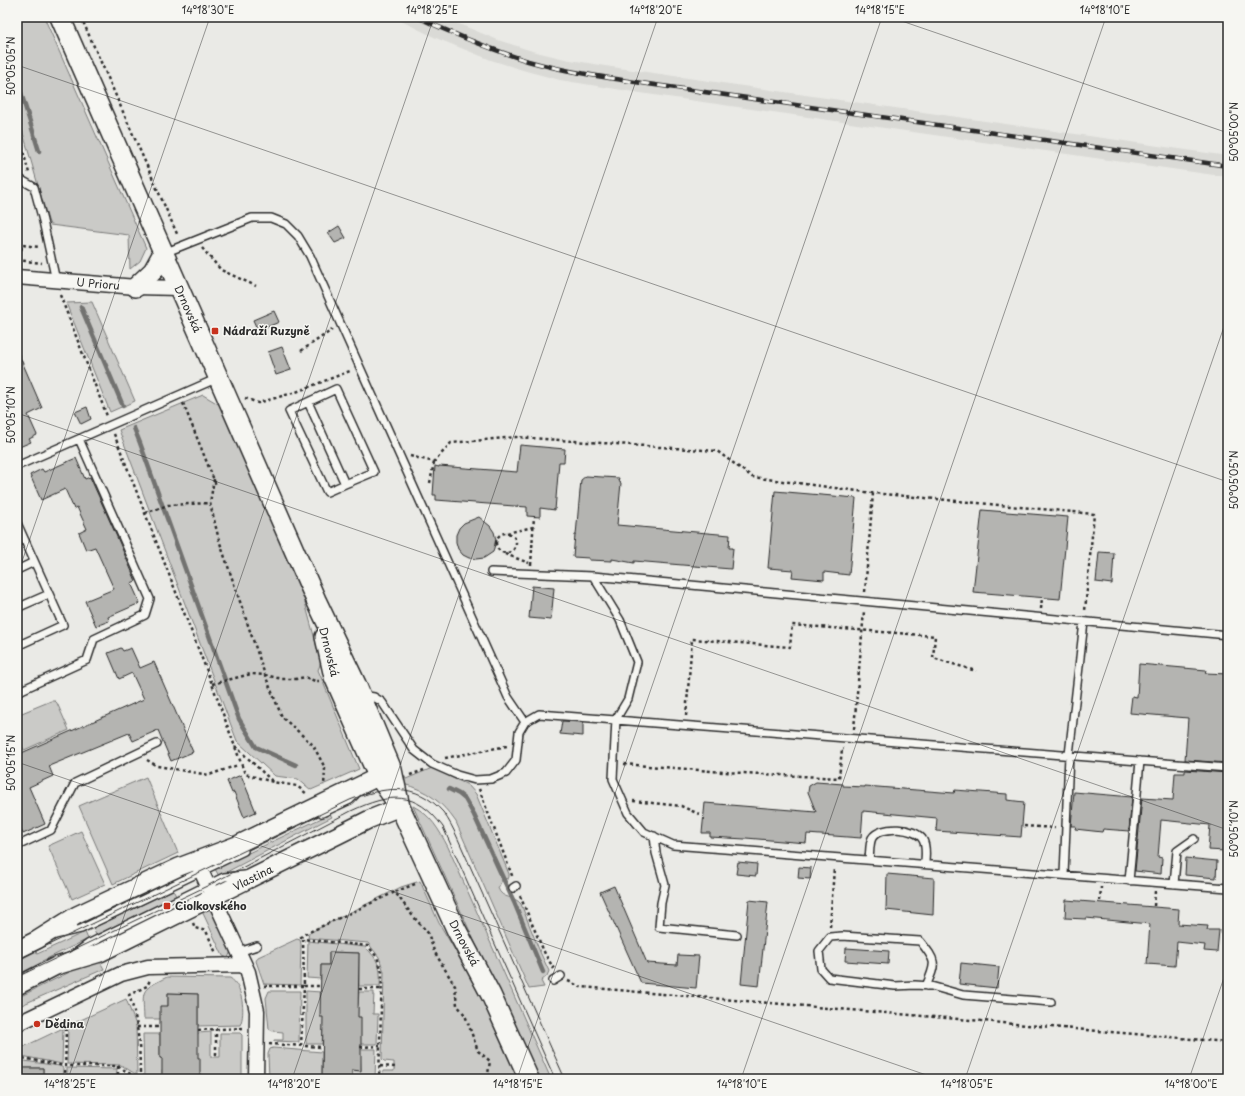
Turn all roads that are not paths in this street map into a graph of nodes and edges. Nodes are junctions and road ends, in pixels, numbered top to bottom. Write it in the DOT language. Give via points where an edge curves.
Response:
graph roads {
  1 [pos="60,17"];
  2 [pos="18,178"];
  3 [pos="163,253"];
  4 [pos="17,277"];
  5 [pos="56,280"];
  6 [pos="136,287"];
  7 [pos="179,288"];
  8 [pos="218,378"];
  9 [pos="308,402"];
  10 [pos="79,439"];
  11 [pos="17,466"];
  12 [pos="345,484"];
  13 [pos="18,528"];
  14 [pos="34,562"];
  15 [pos="17,570"];
  16 [pos="491,572"];
  17 [pos="593,576"];
  18 [pos="49,594"];
  19 [pos="316,600"];
  20 [pos="17,608"];
  21 [pos="1084,622"];
  22 [pos="1228,635"];
  23 [pos="17,646"];
  24 [pos="17,692"];
  25 [pos="360,694"];
  26 [pos="616,719"];
  27 [pos="525,722"];
  28 [pos="157,744"];
  29 [pos="1069,755"];
  30 [pos="1140,761"];
  31 [pos="1228,768"];
  32 [pos="392,774"];
  33 [pos="400,808"];
  34 [pos="314,817"];
  35 [pos="654,836"];
  36 [pos="1194,839"];
  37 [pos="17,846"];
  38 [pos="250,848"];
  39 [pos="869,860"];
  40 [pos="924,864"];
  41 [pos="198,866"];
  42 [pos="1064,876"];
  43 [pos="1129,881"];
  44 [pos="1174,884"];
  45 [pos="1228,888"];
  46 [pos="210,892"];
  47 [pos="736,935"];
  48 [pos="257,946"];
  49 [pos="17,950"];
  50 [pos="242,959"];
  51 [pos="561,976"];
  52 [pos="553,981"];
  53 [pos="17,986"];
  54 [pos="926,986"];
  55 [pos="1051,1002"];
  56 [pos="17,1024"];
  57 [pos="256,1079"];
  58 [pos="529,1079"];
  1 -- 3 [label="main road, Drnovská"];
  2 -- 5 [label="lane" via="34,187"];
  3 -- 6 [label="main road" via="153,271"];
  3 -- 7 [label="main road, Drnovská"];
  3 -- 27 [label="lane" via="252,218 271,218 286,224 298,236 310,256 508,697"];
  4 -- 5 [label="street, U Prioru"];
  5 -- 6 [label="street, U Prioru"];
  6 -- 7 [label="street, U Prioru"];
  7 -- 8 [label="main road, Drnovská"];
  8 -- 10 [label="lane"];
  8 -- 19 [label="main road, Drnovská"];
  9 -- 12 [label="lane"];
  9 -- 12 [label="lane" via="289,411 326,492"];
  9 -- 12 [label="lane" via="336,389 374,472"];
  10 -- 11 [label="lane"];
  10 -- 24 [label="lane" via="150,599 144,615 94,639 87,660"];
  13 -- 14 [label="lane"];
  14 -- 15 [label="lane"];
  14 -- 18 [label="lane"];
  16 -- 17 [label="lane"];
  17 -- 21 [label="lane"];
  17 -- 26 [label="lane" via="620,620 637,662 628,700"];
  18 -- 20 [label="lane"];
  18 -- 23 [label="lane" via="63,625"];
  19 -- 25 [label="main road, Drnovská"];
  19 -- 32 [label="main road, Drnovská" via="334,677"];
  21 -- 22 [label="lane"];
  21 -- 29 [label="lane"];
  25 -- 27 [label="lane" via="382,702 414,750 432,764 475,780 490,779 506,773 516,760 519,732"];
  25 -- 32 [label="main road, Drnovská"];
  26 -- 27 [label="lane" via="539,714"];
  26 -- 29 [label="lane"];
  26 -- 35 [label="lane" via="613,779 628,813 644,832"];
  28 -- 37 [label="lane" via="75,783 51,830"];
  29 -- 30 [label="lane"];
  29 -- 42 [label="lane"];
  30 -- 31 [label="lane"];
  30 -- 43 [label="lane"];
  32 -- 33 [label="main road, Drnovská"];
  32 -- 34 [label="lane" via="350,800"];
  32 -- 41 [label="street" via="237,845"];
  33 -- 46 [label="street, Vlastina" via="370,819 262,873"];
  33 -- 58 [label="main road, Drnovská"];
  35 -- 39 [label="lane" via="672,845"];
  35 -- 47 [label="lane" via="665,885 659,927"];
  36 -- 44 [label="lane" via="1177,851"];
  38 -- 41 [label="lane"];
  39 -- 40 [label="lane"];
  39 -- 40 [label="lane" via="874,835 890,829 915,832 923,838 926,847"];
  40 -- 42 [label="lane"];
  41 -- 46 [label="street"];
  41 -- 49 [label="street" via="179,867 77,915"];
  42 -- 43 [label="lane"];
  43 -- 44 [label="lane"];
  44 -- 45 [label="lane"];
  46 -- 50 [label="street"];
  46 -- 53 [label="street, Vlastina" via="100,953 56,966"];
  48 -- 50 [label="lane"];
  50 -- 56 [label="street" via="222,965 148,967 121,974"];
  50 -- 57 [label="street" via="248,972 256,1011"];
  51 -- 52 [label="lane"];
  54 -- 54 [label="lane" via="933,972 933,957 920,941 830,937 819,951 821,969 829,978 895,986"];
  54 -- 55 [label="lane" via="963,994"];
}
